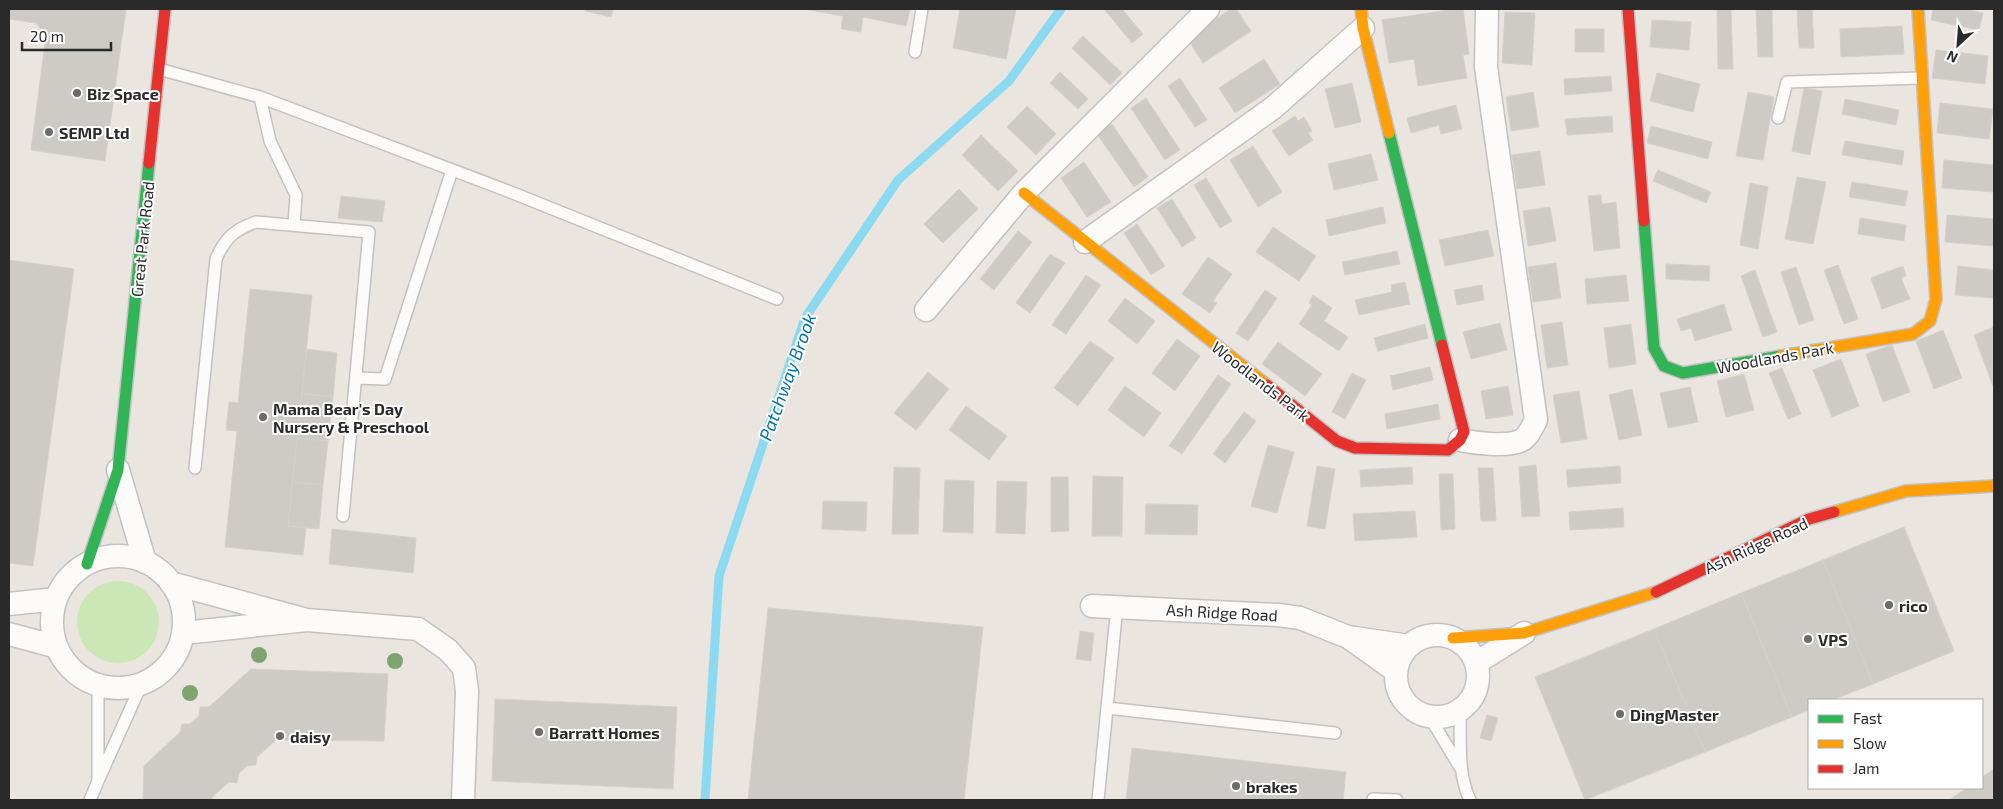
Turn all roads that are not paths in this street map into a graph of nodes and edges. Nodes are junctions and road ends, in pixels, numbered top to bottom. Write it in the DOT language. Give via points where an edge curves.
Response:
graph roads {
  1 [pos="165,9"];
  2 [pos="922,9"];
  3 [pos="1208,9"];
  4 [pos="1487,9"];
  5 [pos="1628,9"];
  6 [pos="1918,9"];
  7 [pos="1362,18"];
  8 [pos="914,52"];
  9 [pos="159,69"];
  10 [pos="1922,78"];
  11 [pos="260,97"];
  12 [pos="1778,118"];
  13 [pos="452,170"];
  14 [pos="1024,193"];
  15 [pos="294,225"];
  16 [pos="1085,242"];
  17 [pos="777,299"];
  18 [pos="926,310"];
  19 [pos="356,378"];
  20 [pos="1460,440"];
  21 [pos="194,468"];
  22 [pos="118,470"];
  23 [pos="1994,486"];
  24 [pos="344,516"];
  25 [pos="145,562"];
  26 [pos="87,564"];
  27 [pos="171,583"];
  28 [pos="56,599"];
  29 [pos="9,604"];
  30 [pos="1092,606"];
  31 [pos="1117,606"];
  32 [pos="307,620"];
  33 [pos="183,633"];
  34 [pos="1524,633"];
  35 [pos="9,634"];
  36 [pos="1348,637"];
  37 [pos="1453,638"];
  38 [pos="1409,646"];
  39 [pos="57,647"];
  40 [pos="1476,663"];
  41 [pos="1396,671"];
  42 [pos="98,684"];
  43 [pos="142,684"];
  44 [pos="1107,708"];
  45 [pos="1460,710"];
  46 [pos="1429,716"];
  47 [pos="1335,733"];
  48 [pos="1461,769"];
  49 [pos="98,781"];
  50 [pos="1373,799"];
  51 [pos="90,800"];
  52 [pos="463,800"];
  53 [pos="1098,800"];
  54 [pos="1397,800"];
  55 [pos="1470,800"];
  1 -- 9 [label="street, Great Park Road"];
  2 -- 8 [label="lane"];
  3 -- 14 [label="street"];
  4 -- 20 [label="street" via="1486,67 1536,420 1520,441 1481,444"];
  5 -- 10 [label="street, Woodlands Park" via="1654,348 1664,366 1683,373 1913,334 1930,320 1936,299"];
  6 -- 10 [label="street, Woodlands Park"];
  7 -- 16 [label="street" via="1273,108"];
  7 -- 20 [label="street" via="1464,432"];
  9 -- 11 [label="lane"];
  9 -- 22 [label="street, Great Park Road"];
  10 -- 12 [label="lane" via="1787,82"];
  11 -- 13 [label="lane"];
  11 -- 15 [label="lane" via="270,142 296,195"];
  13 -- 17 [label="lane"];
  13 -- 19 [label="lane" via="385,379"];
  14 -- 16 [label="street, Woodlands Park"];
  14 -- 18 [label="street"];
  15 -- 19 [label="lane" via="368,232"];
  15 -- 21 [label="lane" via="256,222 242,227 224,241 216,259"];
  16 -- 20 [label="street, Woodlands Park" via="1337,441 1355,448 1448,450"];
  19 -- 24 [label="lane"];
  22 -- 25 [label="street, Great Park Road"];
  22 -- 26 [label="street, Great Park Road"];
  23 -- 34 [label="street, Ash Ridge Road" via="1906,491 1809,519 1660,591"];
  25 -- 26 [label="street" via="126,556 106,557"];
  25 -- 27 [label="street"];
  26 -- 28 [label="street" via="63,585"];
  27 -- 32 [label="street"];
  27 -- 33 [label="street" via="180,598 184,615"];
  28 -- 29 [label="street"];
  28 -- 39 [label="street" via="52,615"];
  30 -- 31 [label="street, Ash Ridge Road"];
  31 -- 36 [label="street, Ash Ridge Road" via="1300,618"];
  31 -- 44 [label="lane"];
  32 -- 33 [label="street"];
  32 -- 52 [label="street" via="418,629 448,650 464,668 467,691"];
  33 -- 43 [label="street" via="176,654 162,672"];
  34 -- 37 [label="street, Ash Ridge Road"];
  34 -- 40 [label="street, Ash Ridge Road"];
  35 -- 39 [label="street"];
  36 -- 38 [label="street, Ash Ridge Road"];
  36 -- 41 [label="street, Ash Ridge Road"];
  37 -- 38 [label="street" via="1430,635"];
  37 -- 40 [label="street" via="1463,644"];
  38 -- 41 [label="street"];
  39 -- 42 [label="street" via="81,676"];
  40 -- 45 [label="street" via="1479,676 1476,690 1470,702"];
  41 -- 46 [label="street" via="1396,684 1408,705"];
  42 -- 43 [label="street" via="120,688"];
  42 -- 49 [label="lane"];
  43 -- 49 [label="lane"];
  44 -- 47 [label="lane"];
  44 -- 53 [label="lane"];
  45 -- 46 [label="street" via="1450,715"];
  45 -- 48 [label="lane"];
  46 -- 48 [label="lane"];
  48 -- 55 [label="lane"];
  49 -- 51 [label="lane"];
  50 -- 54 [label="lane"];
}
